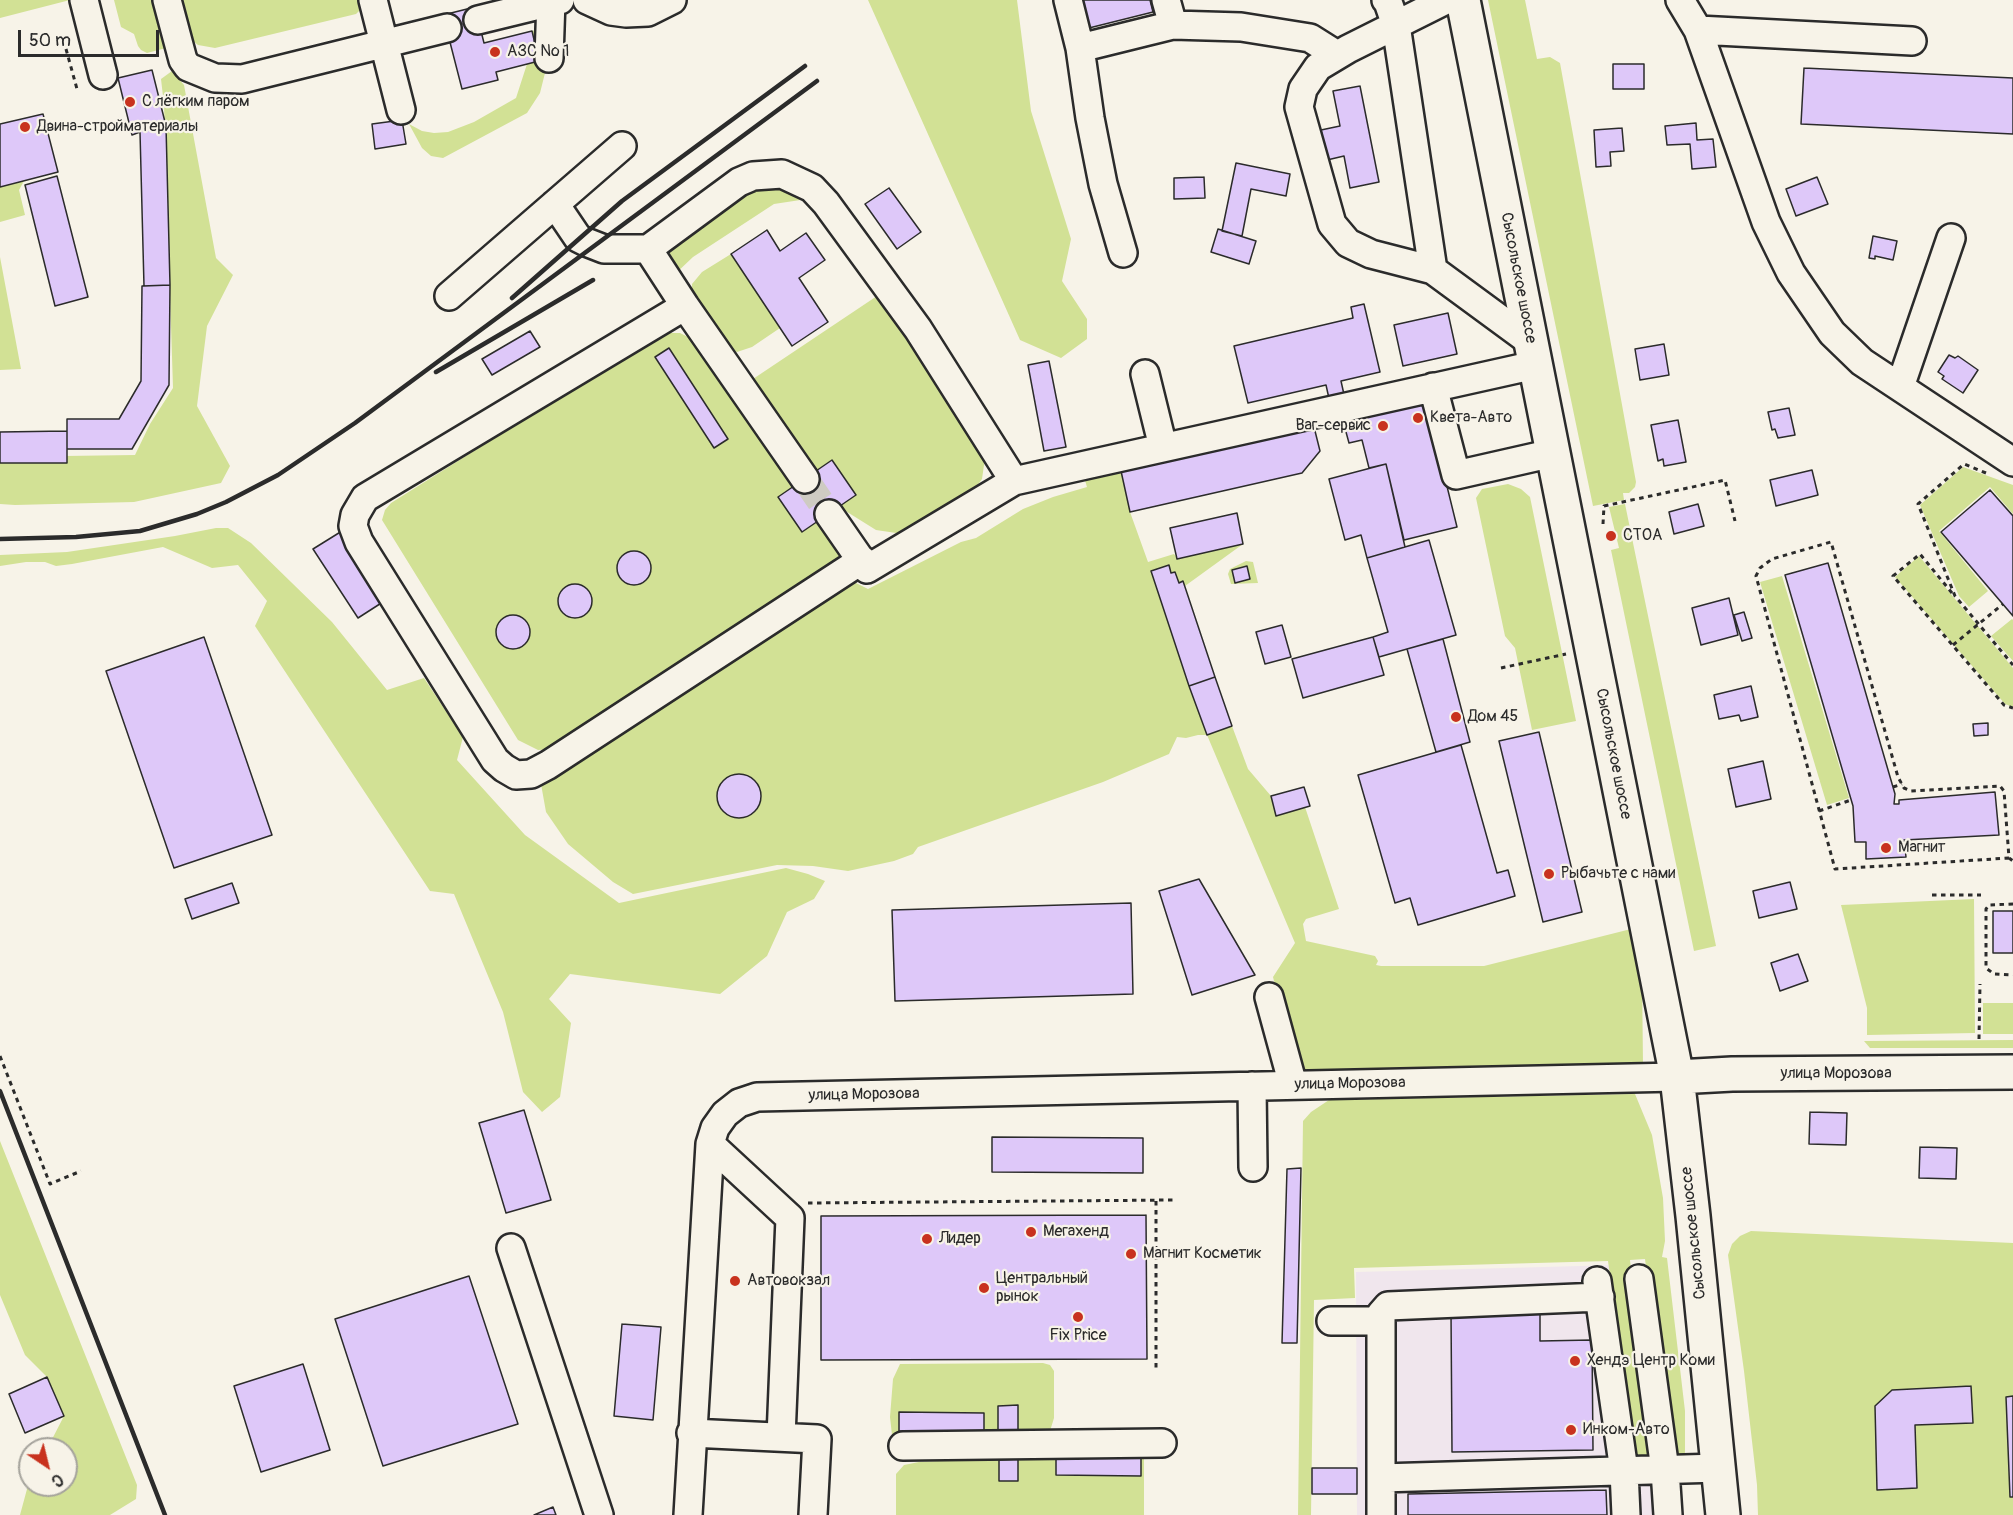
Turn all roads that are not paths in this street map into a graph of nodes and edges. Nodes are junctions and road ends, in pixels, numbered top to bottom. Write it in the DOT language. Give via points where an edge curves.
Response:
graph roads {
  1 [pos="84,0"];
  2 [pos="167,0"];
  3 [pos="373,0"];
  4 [pos="587,0"];
  5 [pos="672,0"];
  6 [pos="1068,0"];
  7 [pos="1386,0"];
  8 [pos="1446,0"];
  9 [pos="1463,0"];
  10 [pos="1680,0"];
  11 [pos="554,1"];
  12 [pos="1169,13"];
  13 [pos="478,20"];
  14 [pos="1396,25"];
  15 [pos="447,28"];
  16 [pos="1698,30"];
  17 [pos="1912,41"];
  18 [pos="384,43"];
  19 [pos="1080,48"];
  20 [pos="1337,55"];
  21 [pos="549,58"];
  22 [pos="103,75"];
  23 [pos="401,110"];
  24 [pos="622,146"];
  25 [pos="555,204"];
  26 [pos="1951,238"];
  27 [pos="648,249"];
  28 [pos="1123,253"];
  29 [pos="1433,270"];
  30 [pos="449,296"];
  31 [pos="685,306"];
  32 [pos="1533,353"];
  33 [pos="1145,374"];
  34 [pos="1433,387"];
  35 [pos="1900,387"];
  36 [pos="1163,447"];
  37 [pos="1553,453"];
  38 [pos="2013,462"];
  39 [pos="805,479"];
  40 [pos="1014,481"];
  41 [pos="829,514"];
  42 [pos="862,560"];
  43 [pos="1269,997"];
  44 [pos="2013,1072"];
  45 [pos="1677,1077"];
  46 [pos="1293,1085"];
  47 [pos="1252,1086"];
  48 [pos="710,1144"];
  49 [pos="1253,1167"];
  50 [pos="511,1248"];
  51 [pos="1639,1279"];
  52 [pos="1331,1321"];
  53 [pos="1381,1321"];
  54 [pos="691,1433"];
  55 [pos="781,1437"];
  56 [pos="1162,1443"];
  57 [pos="903,1446"];
  58 [pos="1718,1468"];
  59 [pos="1665,1470"];
  60 [pos="1624,1471"];
  61 [pos="1381,1478"];
  62 [pos="599,1515"];
  63 [pos="687,1515"];
  64 [pos="813,1515"];
  65 [pos="1381,1515"];
  66 [pos="1626,1515"];
  67 [pos="1668,1515"];
  68 [pos="1723,1515"];
  1 -- 22 [label="street"];
  2 -- 18 [label="street" via="183,60 188,67 214,78 242,80"];
  3 -- 18 [label="street"];
  4 -- 5 [label="street" via="626,13 648,12"];
  6 -- 19 [label="street"];
  7 -- 14 [label="street"];
  8 -- 14 [label="street"];
  9 -- 32 [label="main road, Сысольское шоссе"];
  10 -- 16 [label="street"];
  11 -- 13 [label="street"];
  11 -- 21 [label="street"];
  12 -- 19 [label="street"];
  12 -- 20 [label="street" via="1310,38"];
  14 -- 20 [label="street"];
  14 -- 29 [label="street"];
  15 -- 18 [label="street"];
  16 -- 17 [label="street"];
  16 -- 35 [label="street" via="1766,222 1791,273 1832,333 1862,362"];
  18 -- 23 [label="street"];
  19 -- 28 [label="street" via="1103,184"];
  20 -- 29 [label="street" via="1318,67 1303,89 1299,107 1332,224 1348,243 1371,254"];
  24 -- 25 [label="street"];
  25 -- 27 [label="street" via="578,238 586,242 604,249"];
  25 -- 30 [label="street"];
  26 -- 35 [label="street"];
  27 -- 31 [label="street"];
  27 -- 40 [label="street" via="753,176 782,174 812,188 918,329"];
  29 -- 32 [label="street"];
  31 -- 39 [label="street"];
  31 -- 42 [label="street" via="365,498 355,515 353,526 360,542 495,760 516,775 531,774 548,765"];
  32 -- 34 [label="street"];
  32 -- 37 [label="main road, Сысольское шоссе"];
  33 -- 36 [label="street"];
  34 -- 36 [label="street"];
  34 -- 37 [label="street" via="1456,475"];
  35 -- 38 [label="street"];
  36 -- 40 [label="street"];
  37 -- 45 [label="main road, Сысольское шоссе"];
  40 -- 42 [label="street" via="867,569"];
  41 -- 42 [label="street"];
  43 -- 46 [label="street"];
  44 -- 45 [label="main road, улица Морозова"];
  45 -- 46 [label="street, улица Морозова"];
  45 -- 58 [label="main road, Сысольское шоссе"];
  46 -- 47 [label="street, улица Морозова"];
  47 -- 48 [label="street, улица Морозова" via="757,1097 739,1103 725,1114"];
  47 -- 49 [label="street"];
  48 -- 54 [label="street"];
  48 -- 55 [label="street" via="790,1218"];
  50 -- 62 [label="street"];
  51 -- 59 [label="street"];
  52 -- 53 [label="street"];
  53 -- 60 [label="street" via="1388,1306 1599,1289"];
  53 -- 61 [label="street"];
  54 -- 55 [label="street"];
  54 -- 63 [label="street"];
  55 -- 64 [label="street" via="817,1438"];
  56 -- 57 [label="street"];
  58 -- 59 [label="street"];
  58 -- 68 [label="main road, Сысольское шоссе"];
  59 -- 60 [label="street"];
  59 -- 67 [label="street"];
  60 -- 61 [label="street"];
  60 -- 66 [label="street"];
  61 -- 65 [label="street"];
}
